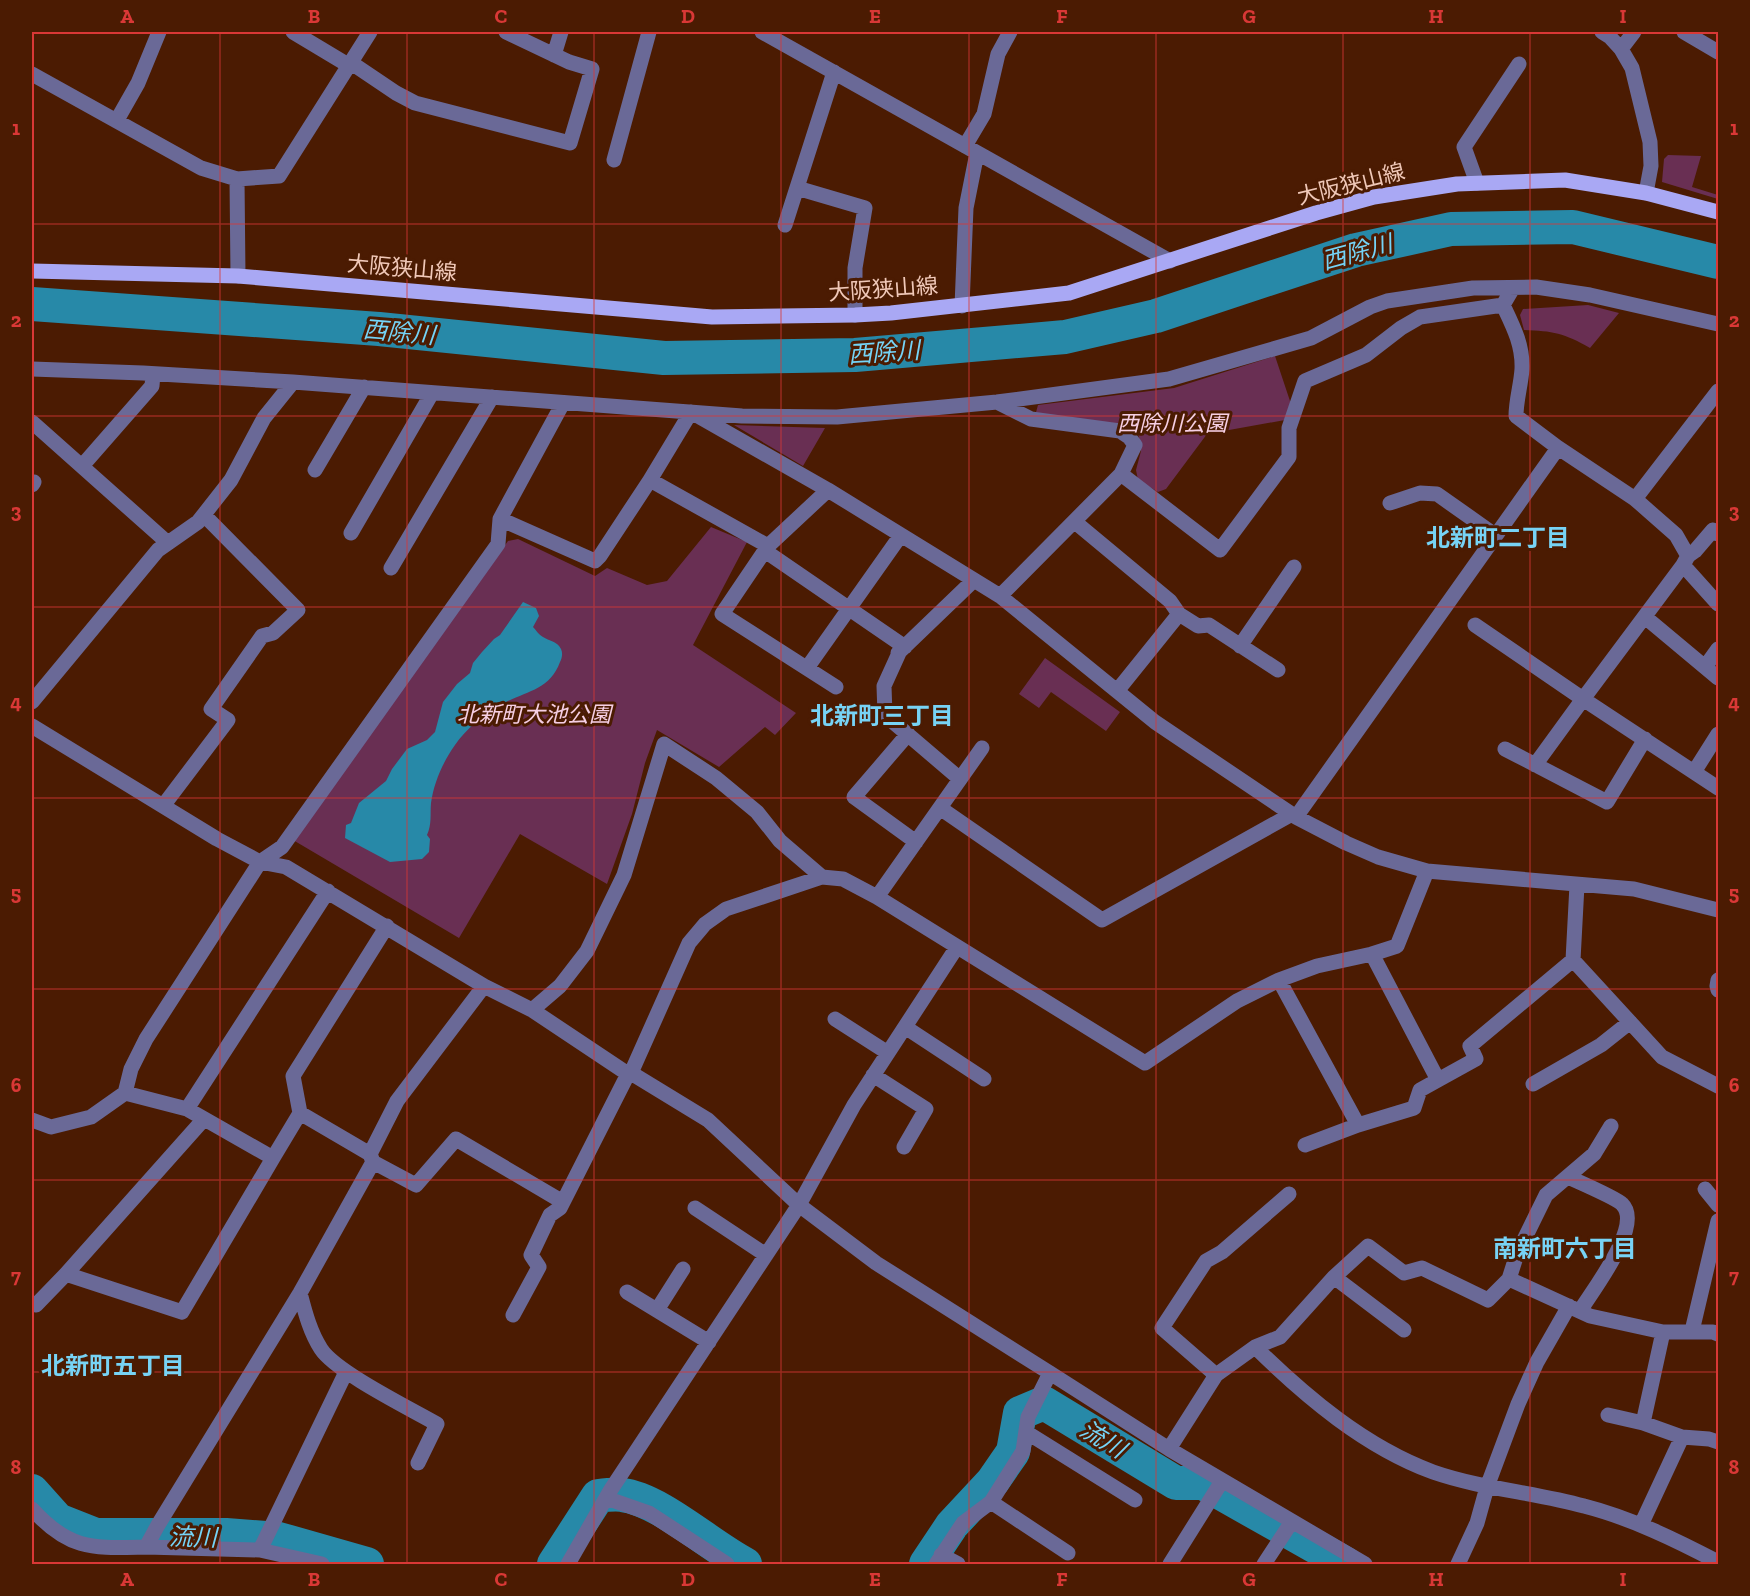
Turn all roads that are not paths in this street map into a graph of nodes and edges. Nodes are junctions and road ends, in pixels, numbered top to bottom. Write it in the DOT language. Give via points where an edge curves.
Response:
graph roads {
  1 [pos="159,32"];
  2 [pos="293,32"];
  3 [pos="370,32"];
  4 [pos="506,32"];
  5 [pos="561,32"];
  6 [pos="649,32"];
  7 [pos="762,32"];
  8 [pos="1010,32"];
  9 [pos="1602,32"];
  10 [pos="1634,32"];
  11 [pos="1684,32"];
  12 [pos="777,36"];
  13 [pos="1621,49"];
  14 [pos="1719,52"];
  15 [pos="554,55"];
  16 [pos="349,63"];
  17 [pos="1519,64"];
  18 [pos="834,72"];
  19 [pos="32,74"];
  20 [pos="117,120"];
  21 [pos="971,150"];
  22 [pos="614,160"];
  23 [pos="237,179"];
  24 [pos="1477,183"];
  25 [pos="797,188"];
  26 [pos="1646,193"];
  27 [pos="1719,212"];
  28 [pos="785,225"];
  29 [pos="1170,261"];
  30 [pos="32,271"];
  31 [pos="238,276"];
  32 [pos="1514,288"];
  33 [pos="1503,305"];
  34 [pos="962,306"];
  35 [pos="855,315"];
  36 [pos="1719,324"];
  37 [pos="32,369"];
  38 [pos="153,374"];
  39 [pos="293,382"];
  40 [pos="364,387"];
  41 [pos="1719,391"];
  42 [pos="432,393"];
  43 [pos="492,397"];
  44 [pos="997,402"];
  45 [pos="563,403"];
  46 [pos="691,412"];
  47 [pos="32,422"];
  48 [pos="1558,448"];
  49 [pos="82,466"];
  50 [pos="315,470"];
  51 [pos="1121,474"];
  52 [pos="650,480"];
  53 [pos="828,490"];
  54 [pos="1635,499"];
  55 [pos="1390,503"];
  56 [pos="204,515"];
  57 [pos="500,519"];
  58 [pos="1075,522"];
  59 [pos="351,533"];
  60 [pos="1719,534"];
  61 [pos="901,535"];
  62 [pos="1495,535"];
  63 [pos="168,543"];
  64 [pos="767,548"];
  65 [pos="1686,561"];
  66 [pos="1294,567"];
  67 [pos="391,568"];
  68 [pos="974,580"];
  69 [pos="1000,596"];
  70 [pos="1719,604"];
  71 [pos="850,608"];
  72 [pos="1179,614"];
  73 [pos="1645,617"];
  74 [pos="1475,626"];
  75 [pos="1240,646"];
  76 [pos="1719,649"];
  77 [pos="898,654"];
  78 [pos="1704,667"];
  79 [pos="807,669"];
  80 [pos="1278,670"];
  81 [pos="1719,678"];
  82 [pos="836,687"];
  83 [pos="1117,691"];
  84 [pos="1583,699"];
  85 [pos="32,702"];
  86 [pos="32,726"];
  87 [pos="908,734"];
  88 [pos="1719,734"];
  89 [pos="1645,739"];
  90 [pos="982,748"];
  91 [pos="1505,749"];
  92 [pos="1535,765"];
  93 [pos="1694,772"];
  94 [pos="960,779"];
  95 [pos="1719,788"];
  96 [pos="163,806"];
  97 [pos="940,808"];
  98 [pos="1294,816"];
  99 [pos="916,842"];
  100 [pos="260,862"];
  101 [pos="1427,871"];
  102 [pos="822,877"];
  103 [pos="1577,885"];
  104 [pos="328,891"];
  105 [pos="877,897"];
  106 [pos="1719,910"];
  107 [pos="387,926"];
  108 [pos="957,946"];
  109 [pos="1372,954"];
  110 [pos="1573,960"];
  111 [pos="1279,980"];
  112 [pos="1719,981"];
  113 [pos="484,986"];
  114 [pos="1719,990"];
  115 [pos="532,1010"];
  116 [pos="835,1019"];
  117 [pos="1630,1022"];
  118 [pos="905,1027"];
  119 [pos="888,1053"];
  120 [pos="629,1073"];
  121 [pos="873,1075"];
  122 [pos="984,1079"];
  123 [pos="1438,1080"];
  124 [pos="1533,1084"];
  125 [pos="1719,1086"];
  126 [pos="125,1093"];
  127 [pos="187,1109"];
  128 [pos="300,1113"];
  129 [pos="204,1119"];
  130 [pos="32,1120"];
  131 [pos="1358,1125"];
  132 [pos="1611,1126"];
  133 [pos="1305,1144"];
  134 [pos="904,1147"];
  135 [pos="273,1158"];
  136 [pos="372,1158"];
  137 [pos="1568,1177"];
  138 [pos="1705,1189"];
  139 [pos="1289,1194"];
  140 [pos="563,1202"];
  141 [pos="799,1205"];
  142 [pos="1719,1205"];
  143 [pos="695,1208"];
  144 [pos="1719,1221"];
  145 [pos="766,1255"];
  146 [pos="683,1269"];
  147 [pos="66,1274"];
  148 [pos="1334,1277"];
  149 [pos="1509,1279"];
  150 [pos="627,1292"];
  151 [pos="300,1293"];
  152 [pos="32,1304"];
  153 [pos="1574,1309"];
  154 [pos="657,1310"];
  155 [pos="513,1315"];
  156 [pos="1404,1330"];
  157 [pos="1692,1331"];
  158 [pos="1662,1332"];
  159 [pos="1719,1334"];
  160 [pos="709,1342"];
  161 [pos="1255,1347"];
  162 [pos="346,1372"];
  163 [pos="1050,1373"];
  164 [pos="1216,1375"];
  165 [pos="1608,1415"];
  166 [pos="1643,1423"];
  167 [pos="1027,1424"];
  168 [pos="1682,1437"];
  169 [pos="1719,1442"];
  170 [pos="1169,1449"];
  171 [pos="418,1463"];
  172 [pos="1222,1482"];
  173 [pos="1487,1487"];
  174 [pos="608,1494"];
  175 [pos="1134,1500"];
  176 [pos="991,1502"];
  177 [pos="32,1509"];
  178 [pos="1291,1524"];
  179 [pos="1641,1525"];
  180 [pos="264,1541"];
  181 [pos="148,1544"];
  182 [pos="1068,1552"];
  183 [pos="239,1557"];
  184 [pos="939,1560"];
  185 [pos="1719,1562"];
  186 [pos="1175,1563"];
  187 [pos="322,1564"];
  188 [pos="568,1564"];
  189 [pos="727,1564"];
  190 [pos="958,1564"];
  191 [pos="1264,1564"];
  192 [pos="1365,1564"];
  193 [pos="1458,1564"];
  1 -- 20 [label="street" via="138,83"];
  2 -- 16 [label="street"];
  3 -- 16 [label="street"];
  4 -- 15 [label="street"];
  5 -- 15 [label="street"];
  6 -- 22 [label="street"];
  7 -- 12 [label="street"];
  8 -- 21 [label="street" via="998,54"];
  9 -- 13 [label="street"];
  10 -- 13 [label="street"];
  11 -- 14 [label="street"];
  12 -- 18 [label="street"];
  13 -- 26 [label="street" via="1632,68 1650,141"];
  15 -- 16 [label="street" via="592,69 570,143 415,103"];
  16 -- 23 [label="street" via="279,176"];
  17 -- 24 [label="street" via="1464,147"];
  18 -- 21 [label="street"];
  18 -- 25 [label="street"];
  19 -- 20 [label="street"];
  20 -- 23 [label="street" via="201,168"];
  21 -- 29 [label="street"];
  21 -- 34 [label="street"];
  23 -- 31 [label="street"];
  24 -- 26 [label="main road, 大阪狭山線" via="1565,180"];
  24 -- 29 [label="main road, 大阪狭山線" via="1374,197"];
  25 -- 28 [label="street"];
  25 -- 35 [label="street" via="865,208 855,268"];
  26 -- 27 [label="main road, 大阪狭山線"];
  29 -- 34 [label="main road, 大阪狭山線" via="1070,293"];
  30 -- 31 [label="main road, 大阪狭山線"];
  31 -- 35 [label="main road, 大阪狭山線" via="712,316"];
  32 -- 33 [label="street"];
  32 -- 36 [label="street" via="1536,287 1590,295"];
  32 -- 44 [label="street" via="1473,288 1387,301 1311,338 1169,379"];
  33 -- 48 [label="street" via="1521,352 1516,416"];
  33 -- 51 [label="street" via="1420,317 1366,355 1305,381 1289,428 1289,457 1220,550"];
  34 -- 35 [label="main road, 大阪狭山線"];
  37 -- 38 [label="street"];
  38 -- 39 [label="street"];
  38 -- 49 [label="street" via="152,386"];
  39 -- 40 [label="street"];
  39 -- 56 [label="street" via="264,418 231,480"];
  40 -- 42 [label="street"];
  40 -- 50 [label="street"];
  41 -- 54 [label="street"];
  42 -- 43 [label="street"];
  42 -- 59 [label="street"];
  43 -- 45 [label="street"];
  43 -- 67 [label="street"];
  44 -- 46 [label="street" via="837,417"];
  44 -- 51 [label="street" via="1031,419 1119,431 1135,445"];
  45 -- 46 [label="street"];
  45 -- 57 [label="street"];
  46 -- 52 [label="street"];
  46 -- 53 [label="street"];
  47 -- 49 [label="street"];
  48 -- 54 [label="street"];
  48 -- 62 [label="street"];
  49 -- 63 [label="street"];
  51 -- 58 [label="street"];
  52 -- 57 [label="street" via="595,561"];
  52 -- 64 [label="street"];
  53 -- 61 [label="street"];
  53 -- 64 [label="street"];
  54 -- 65 [label="street" via="1676,535"];
  55 -- 62 [label="street" via="1420,493 1437,494"];
  56 -- 63 [label="street"];
  56 -- 96 [label="street" via="298,610 273,633 262,636 211,709 228,720"];
  57 -- 100 [label="street" via="498,544 282,847"];
  58 -- 69 [label="street"];
  58 -- 72 [label="street" via="1170,601"];
  60 -- 65 [label="street" via="1713,530"];
  61 -- 68 [label="street"];
  61 -- 71 [label="street"];
  62 -- 98 [label="street"];
  63 -- 85 [label="street" via="158,550"];
  64 -- 71 [label="street"];
  64 -- 79 [label="street" via="722,614"];
  65 -- 70 [label="street"];
  65 -- 73 [label="street"];
  66 -- 75 [label="street"];
  68 -- 69 [label="street"];
  68 -- 77 [label="street"];
  69 -- 83 [label="street"];
  71 -- 77 [label="street"];
  71 -- 79 [label="street"];
  72 -- 75 [label="street" via="1198,626 1209,625"];
  72 -- 83 [label="street"];
  73 -- 78 [label="street"];
  73 -- 84 [label="street"];
  74 -- 84 [label="street"];
  75 -- 80 [label="street"];
  76 -- 78 [label="street"];
  77 -- 87 [label="street" via="884,686 885,715"];
  78 -- 81 [label="street"];
  79 -- 82 [label="street"];
  83 -- 98 [label="street" via="1155,722"];
  84 -- 89 [label="street"];
  84 -- 92 [label="street"];
  86 -- 96 [label="street"];
  87 -- 94 [label="street"];
  87 -- 99 [label="street" via="854,797"];
  88 -- 93 [label="street"];
  89 -- 92 [label="street" via="1607,802"];
  89 -- 93 [label="street"];
  90 -- 94 [label="street"];
  91 -- 92 [label="street"];
  93 -- 95 [label="street"];
  94 -- 97 [label="street"];
  96 -- 100 [label="street"];
  97 -- 98 [label="street" via="1102,920"];
  97 -- 99 [label="street"];
  98 -- 101 [label="street" via="1378,857"];
  99 -- 105 [label="street"];
  100 -- 104 [label="street" via="286,867"];
  100 -- 126 [label="street" via="146,1039 131,1069"];
  101 -- 103 [label="street"];
  101 -- 109 [label="street" via="1397,946"];
  102 -- 105 [label="street" via="843,879"];
  102 -- 115 [label="street" via="780,841 757,812 716,778 664,744 624,875 587,951 561,986"];
  102 -- 120 [label="street" via="726,909 705,924 689,943"];
  103 -- 106 [label="street" via="1634,889"];
  103 -- 110 [label="street"];
  104 -- 107 [label="street"];
  104 -- 127 [label="street"];
  105 -- 108 [label="street"];
  107 -- 113 [label="street"];
  107 -- 128 [label="street" via="293,1076"];
  108 -- 111 [label="street" via="1145,1063 1237,1001"];
  108 -- 118 [label="street"];
  109 -- 111 [label="street" via="1317,966"];
  109 -- 123 [label="street"];
  110 -- 117 [label="street"];
  110 -- 123 [label="street" via="1470,1046 1476,1059"];
  111 -- 131 [label="street"];
  112 -- 114 [label="street"];
  113 -- 115 [label="street"];
  113 -- 136 [label="street" via="397,1101"];
  115 -- 120 [label="street"];
  116 -- 119 [label="street"];
  117 -- 124 [label="street" via="1601,1045"];
  117 -- 125 [label="street" via="1662,1057"];
  118 -- 119 [label="street"];
  118 -- 122 [label="street"];
  119 -- 121 [label="street"];
  120 -- 140 [label="street"];
  120 -- 141 [label="street" via="708,1120"];
  121 -- 134 [label="street" via="926,1109"];
  121 -- 141 [label="street"];
  123 -- 131 [label="street" via="1420,1090 1414,1108"];
  126 -- 127 [label="street"];
  126 -- 130 [label="street" via="92,1117 51,1127"];
  127 -- 129 [label="street"];
  128 -- 135 [label="street"];
  128 -- 136 [label="street"];
  129 -- 135 [label="street"];
  129 -- 147 [label="street"];
  131 -- 133 [label="street"];
  132 -- 137 [label="street" via="1594,1154"];
  135 -- 147 [label="street" via="182,1312"];
  136 -- 140 [label="street" via="416,1185 456,1139"];
  136 -- 151 [label="street"];
  137 -- 149 [label="street" via="1546,1195"];
  137 -- 153 [label="street" via="1623,1204 1629,1218 1622,1243"];
  138 -- 142 [label="street"];
  139 -- 164 [label="street" via="1222,1252 1206,1261 1162,1328"];
  140 -- 155 [label="street" via="550,1215 531,1255 539,1267"];
  141 -- 145 [label="street"];
  141 -- 163 [label="street" via="876,1263"];
  143 -- 145 [label="street"];
  144 -- 157 [label="street"];
  145 -- 160 [label="street"];
  146 -- 154 [label="street"];
  147 -- 152 [label="street" via="36,1305"];
  148 -- 149 [label="street" via="1368,1246 1404,1273 1422,1268 1488,1300"];
  148 -- 156 [label="street"];
  148 -- 161 [label="street" via="1280,1337"];
  149 -- 153 [label="street"];
  150 -- 154 [label="street"];
  151 -- 162 [label="street" via="322,1350"];
  151 -- 181 [label="street"];
  153 -- 158 [label="street"];
  153 -- 173 [label="street" via="1537,1362"];
  154 -- 160 [label="street"];
  157 -- 158 [label="street"];
  157 -- 159 [label="street"];
  158 -- 166 [label="street"];
  160 -- 174 [label="street"];
  161 -- 164 [label="street"];
  161 -- 173 [label="street" via="1284,1376 1380,1448 1433,1472"];
  162 -- 171 [label="street" via="437,1424"];
  162 -- 180 [label="street"];
  163 -- 167 [label="street"];
  163 -- 170 [label="street"];
  164 -- 170 [label="street"];
  165 -- 166 [label="street"];
  166 -- 168 [label="street"];
  167 -- 175 [label="street"];
  167 -- 176 [label="street" via="1023,1451"];
  168 -- 169 [label="street"];
  168 -- 179 [label="street"];
  170 -- 172 [label="street"];
  172 -- 178 [label="street"];
  172 -- 186 [label="street"];
  173 -- 179 [label="street" via="1584,1506"];
  173 -- 193 [label="street" via="1477,1523"];
  174 -- 188 [label="street"];
  174 -- 189 [label="street" via="649,1513"];
  176 -- 182 [label="street"];
  176 -- 184 [label="street" via="963,1523"];
  177 -- 181 [label="street" via="60,1536 76,1542 98,1548"];
  178 -- 191 [label="street"];
  178 -- 192 [label="street"];
  179 -- 185 [label="street"];
  180 -- 183 [label="street"];
  180 -- 187 [label="street"];
  181 -- 183 [label="street"];
  184 -- 190 [label="street"];
}
